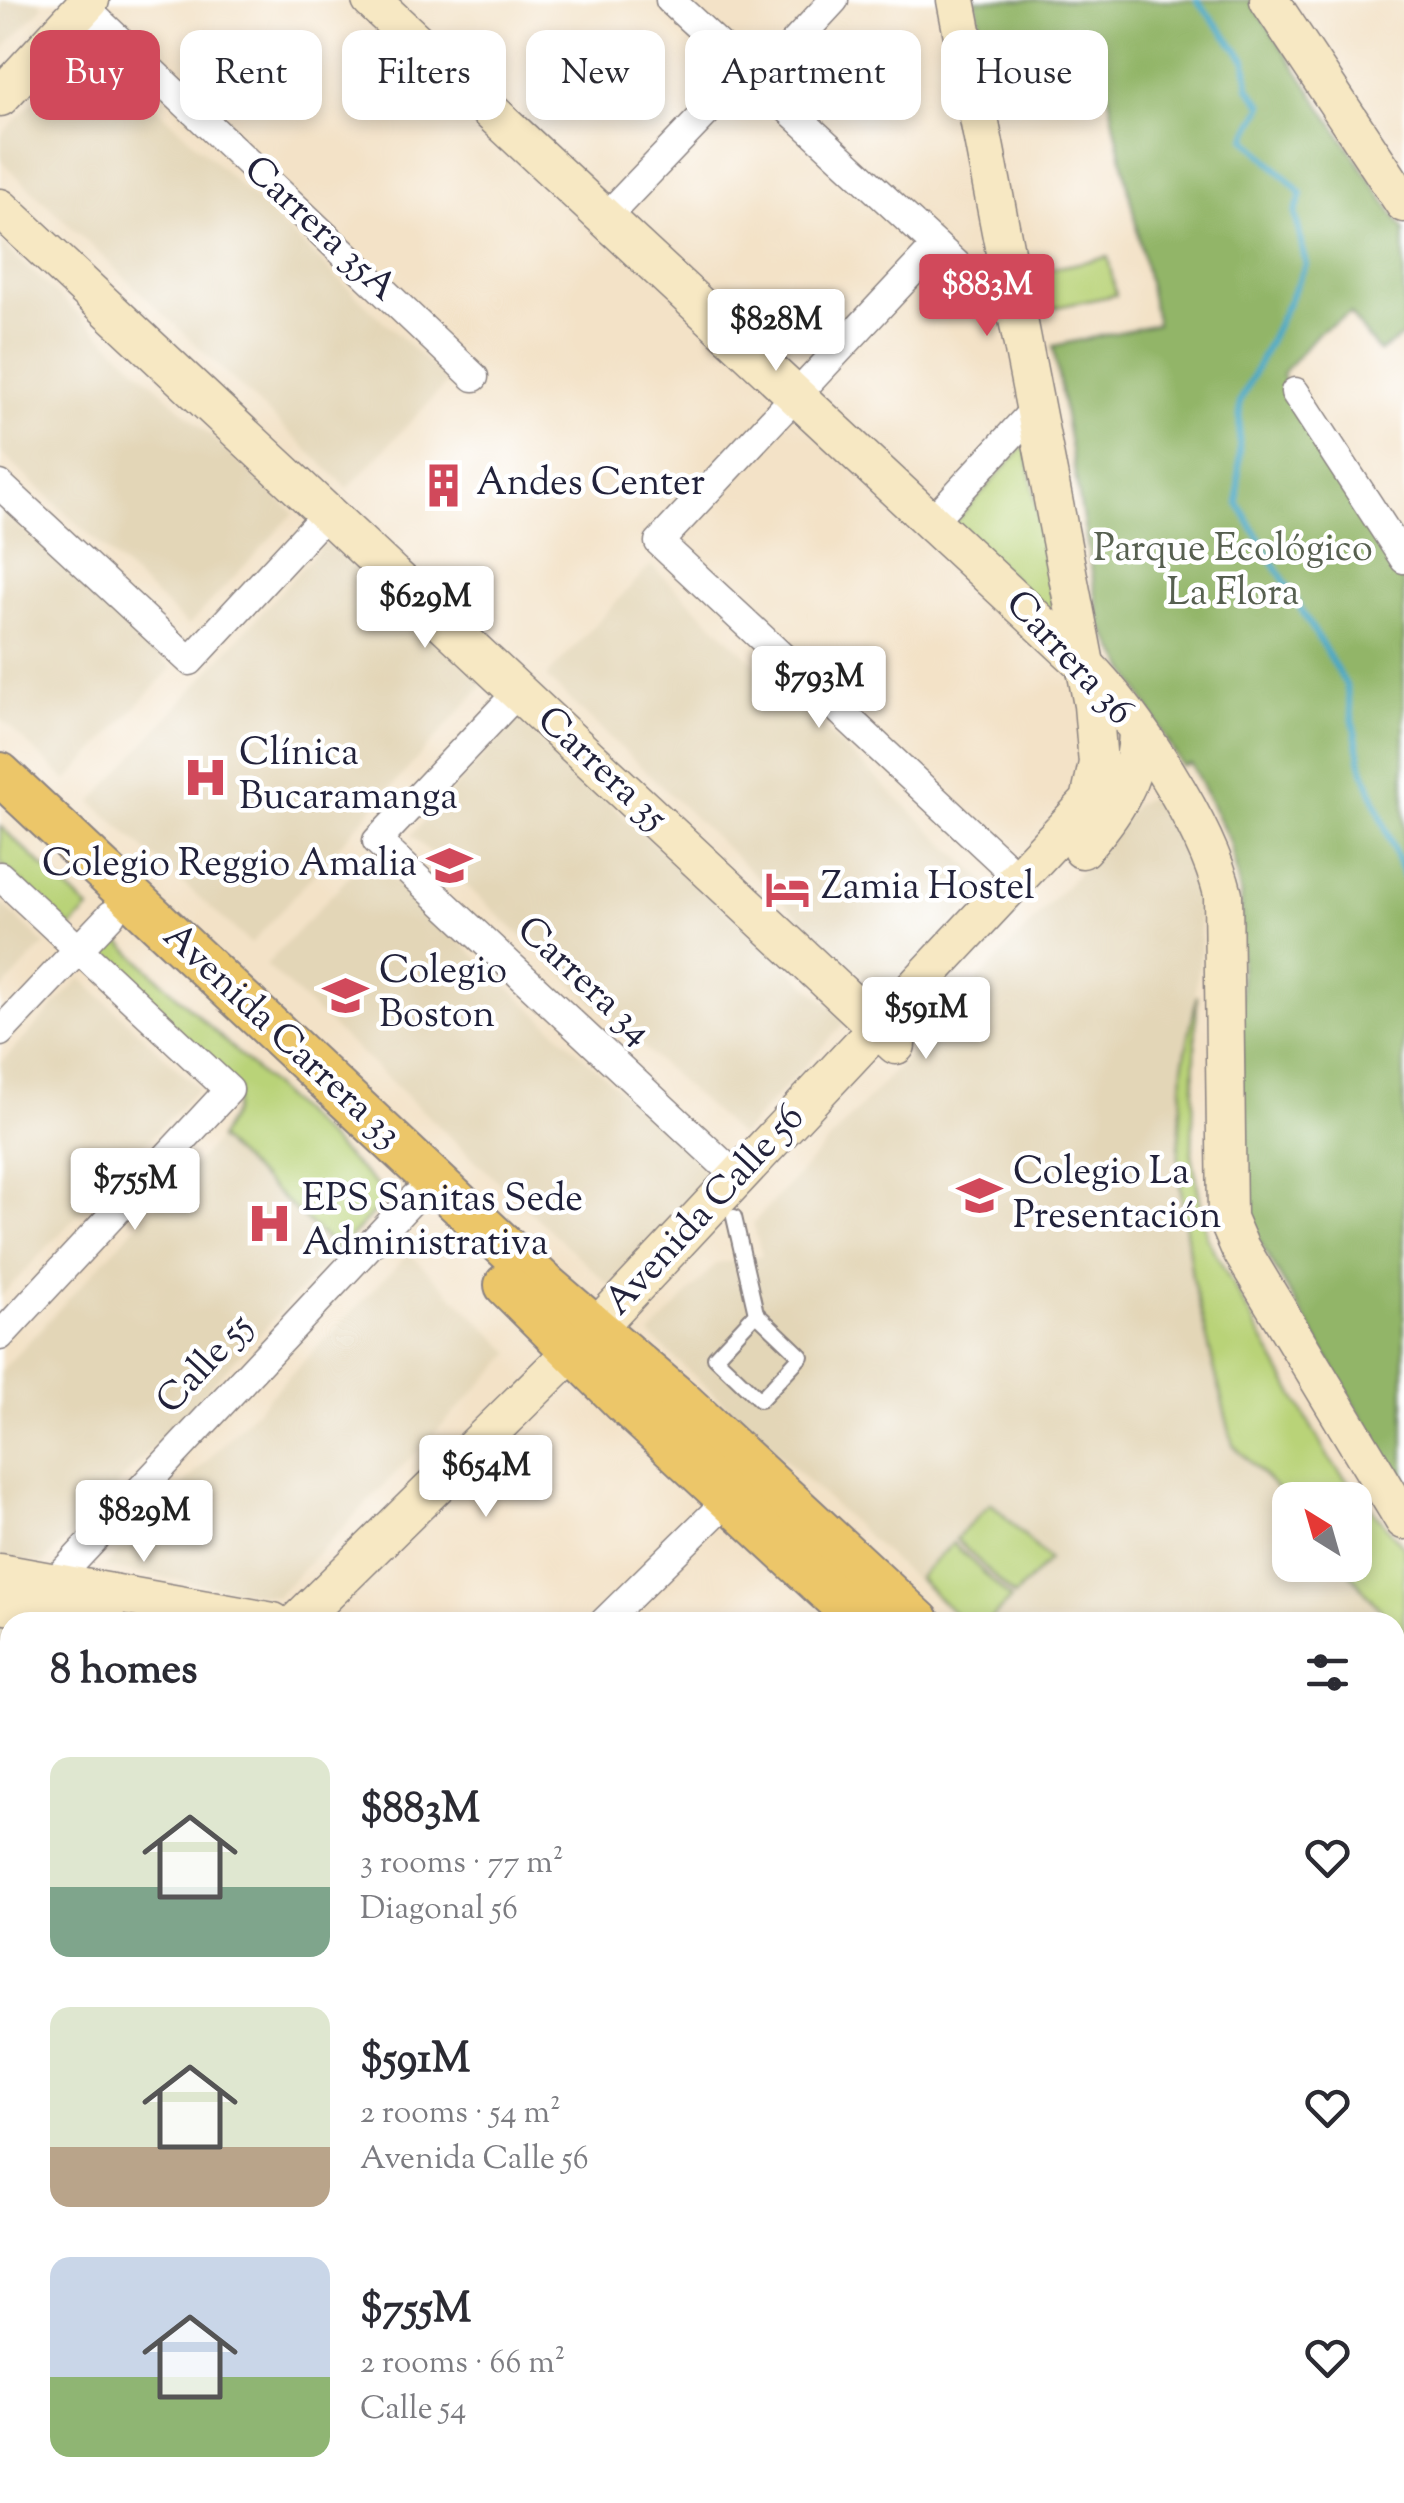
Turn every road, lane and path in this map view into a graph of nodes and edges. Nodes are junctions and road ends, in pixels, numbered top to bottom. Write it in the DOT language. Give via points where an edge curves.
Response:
graph roads {
  1 [pos="371,0"];
  2 [pos="670,0"];
  3 [pos="834,0"];
  4 [pos="956,0"];
  5 [pos="1269,0"];
  6 [pos="84,2"];
  7 [pos="702,30"];
  8 [pos="802,30"];
  9 [pos="0,97"];
  10 [pos="706,120"];
  11 [pos="800,120"];
  12 [pos="1404,204"];
  13 [pos="0,208"];
  14 [pos="605,218"];
  15 [pos="936,246"];
  16 [pos="1018,321"];
  17 [pos="474,377"];
  18 [pos="1294,392"];
  19 [pos="796,396"];
  20 [pos="1035,409"];
  21 [pos="0,485"];
  22 [pos="326,513"];
  23 [pos="931,522"];
  24 [pos="1404,559"];
  25 [pos="1084,664"];
  26 [pos="518,692"];
  27 [pos="1138,733"];
  28 [pos="0,774"];
  29 [pos="0,811"];
  30 [pos="0,876"];
  31 [pos="1019,878"];
  32 [pos="111,914"];
  33 [pos="78,949"];
  34 [pos="0,1032"];
  35 [pos="887,1037"];
  36 [pos="738,1178"];
  37 [pos="414,1198"];
  38 [pos="734,1217"];
  39 [pos="756,1314"];
  40 [pos="0,1336"];
  41 [pos="593,1348"];
  42 [pos="729,1500"];
  43 [pos="1404,1520"];
  44 [pos="0,1573"];
  45 [pos="53,1583"];
  46 [pos="0,1604"];
  47 [pos="43,1612"];
  48 [pos="217,1612"];
  49 [pos="308,1612"];
  50 [pos="343,1612"];
  51 [pos="614,1612"];
  52 [pos="850,1612"];
  53 [pos="907,1612"];
  1 -- 14 [label="street, Carrera 36"];
  2 -- 7 [label="street"];
  3 -- 8 [label="street"];
  4 -- 16 [label="street, Avenida Calle 56"];
  5 -- 12 [label="street"];
  6 -- 9 [label="street"];
  6 -- 17 [label="street, Carrera 35A"];
  10 -- 14 [label="street"];
  11 -- 15 [label="street"];
  13 -- 22 [label="street, Carrera 35"];
  14 -- 19 [label="street, Carrera 36"];
  15 -- 16 [label="street"];
  15 -- 19 [label="street"];
  16 -- 20 [label="street, Avenida Calle 56"];
  18 -- 24 [label="street"];
  19 -- 23 [label="street, Carrera 36"];
  19 -- 31 [label="street" via="658,542"];
  20 -- 23 [label="street"];
  20 -- 25 [label="street, Avenida Calle 56"];
  21 -- 22 [label="street" via="190,661"];
  22 -- 26 [label="street, Carrera 35"];
  23 -- 25 [label="street, Carrera 36"];
  25 -- 27 [label="street, Carrera 36"];
  25 -- 31 [label="street, Avenida Calle 56" via="1097,737 1094,791"];
  26 -- 35 [label="street, Carrera 35"];
  26 -- 36 [label="street, Carrera 34" via="378,841"];
  27 -- 35 [label="street, Avenida Calle 56" via="1130,778 1108,820"];
  27 -- 43 [label="street, Carrera 36" via="1207,846 1223,894 1227,1218"];
  28 -- 41 [label="main road, Avenida Carrera 33"];
  29 -- 32 [label="main road, Avenida Carrera 33"];
  30 -- 33 [label="street"];
  31 -- 35 [label="street, Avenida Calle 56"];
  32 -- 33 [label="street"];
  32 -- 37 [label="main road, Avenida Carrera 33"];
  33 -- 34 [label="street"];
  33 -- 40 [label="street" via="228,1090"];
  35 -- 36 [label="street, Avenida Calle 56"];
  35 -- 38 [label="street, Avenida Calle 56"];
  36 -- 41 [label="street, Avenida Calle 56"];
  37 -- 41 [label="main road, Avenida Carrera 33"];
  37 -- 45 [label="street, Calle 55"];
  38 -- 39 [label="lane"];
  38 -- 41 [label="street, Avenida Calle 56"];
  39 -- 39 [label="lane" via="714,1357 760,1400 802,1356"];
  41 -- 42 [label="main road, Avenida Carrera 33"];
  41 -- 49 [label="street, Avenida Calle 56"];
  41 -- 50 [label="street, Avenida Calle 56"];
  41 -- 53 [label="main road, Avenida Carrera 33"];
  42 -- 51 [label="street"];
  42 -- 52 [label="main road, Avenida Carrera 33"];
  44 -- 45 [label="street"];
  45 -- 48 [label="street"];
  46 -- 47 [label="street"];
}
